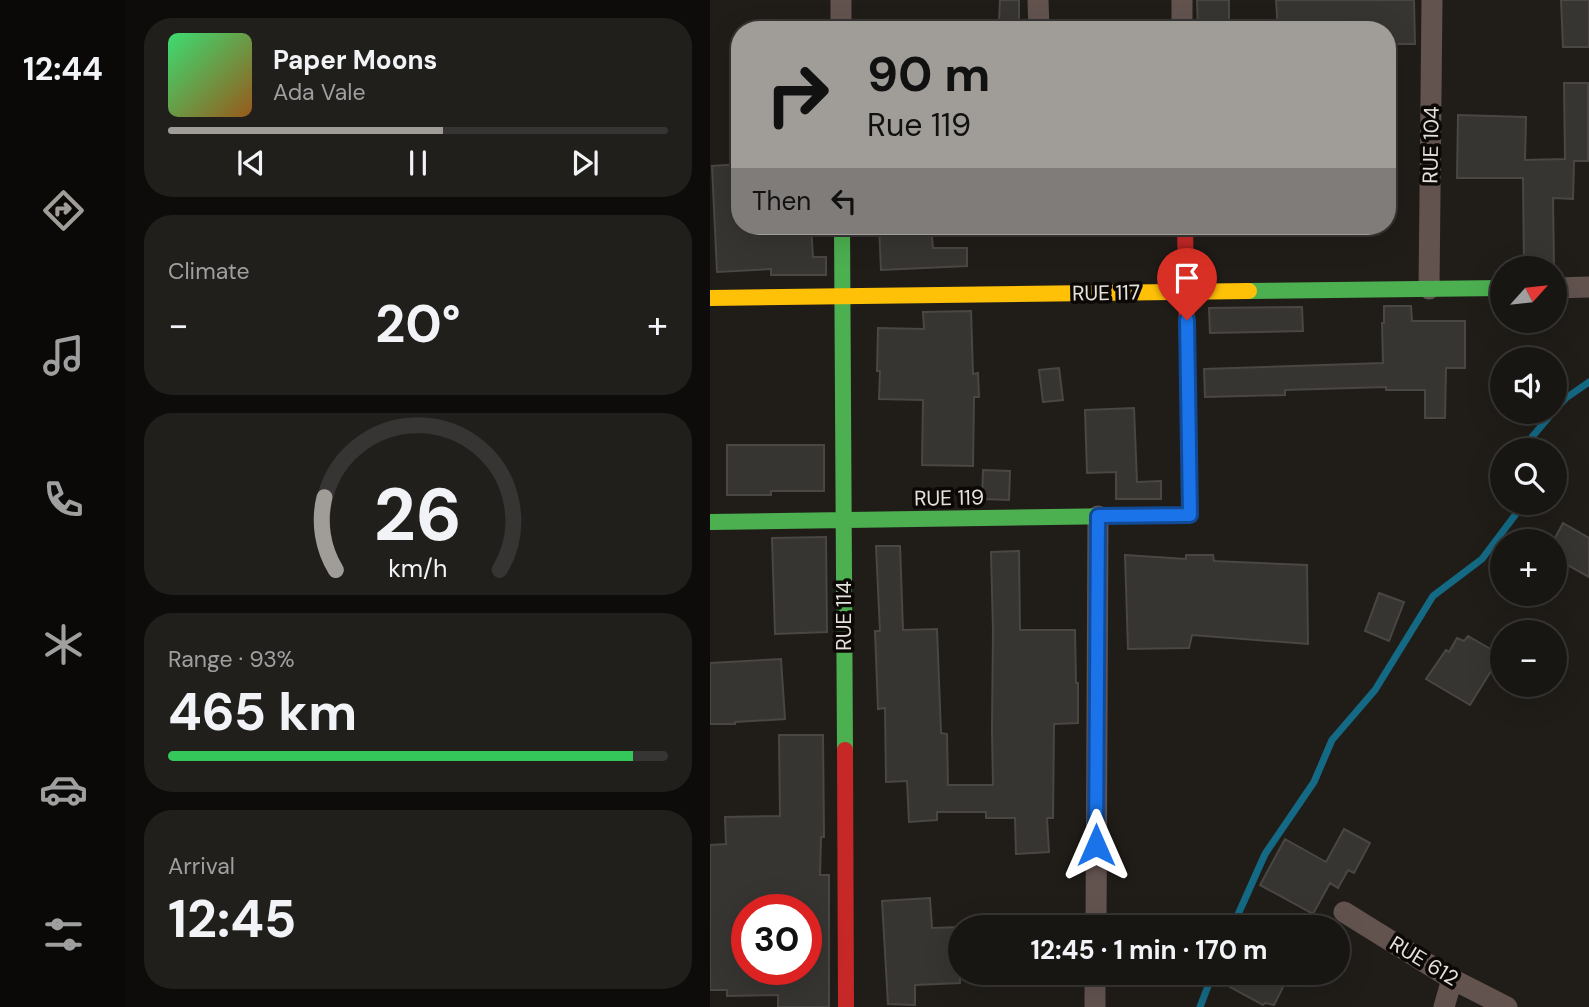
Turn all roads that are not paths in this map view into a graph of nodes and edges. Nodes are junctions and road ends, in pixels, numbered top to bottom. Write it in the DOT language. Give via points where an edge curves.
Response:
graph roads {
  1 [pos="841,0"];
  2 [pos="1038,0"];
  3 [pos="1182,0"];
  4 [pos="1432,0"];
  5 [pos="841,21"];
  6 [pos="1039,21"];
  7 [pos="1182,21"];
  8 [pos="842,235"];
  9 [pos="1185,235"];
  10 [pos="1588,287"];
  11 [pos="1490,288"];
  12 [pos="1568,288"];
  13 [pos="1429,289"];
  14 [pos="1186,292"];
  15 [pos="843,297"];
  16 [pos="710,298"];
  17 [pos="1098,516"];
  18 [pos="844,520"];
  19 [pos="710,522"];
  20 [pos="1344,912"];
  21 [pos="1096,915"];
  22 [pos="1452,979"];
  23 [pos="1095,985"];
  24 [pos="846,1007"];
  25 [pos="1095,1007"];
  26 [pos="1444,1007"];
  27 [pos="1507,1007"];
  1 -- 5 [label="street"];
  2 -- 6 [label="street"];
  3 -- 7 [label="street"];
  4 -- 13 [label="street, RUE 104"];
  8 -- 15 [label="street, RUE 114"];
  9 -- 14 [label="street"];
  10 -- 12 [label="street"];
  11 -- 13 [label="street, RUE 117"];
  13 -- 14 [label="street, RUE 117"];
  14 -- 15 [label="street, RUE 117"];
  14 -- 17 [label="street, RUE 119" via="1190,515"];
  15 -- 16 [label="street, RUE 117"];
  15 -- 18 [label="street, RUE 114"];
  17 -- 18 [label="street, RUE 119"];
  17 -- 21 [label="street"];
  18 -- 19 [label="street, RUE 119"];
  18 -- 24 [label="street, RUE 114"];
  20 -- 22 [label="street, RUE 612"];
  22 -- 26 [label="street"];
  22 -- 27 [label="street, RUE 612"];
  23 -- 25 [label="street"];
}
